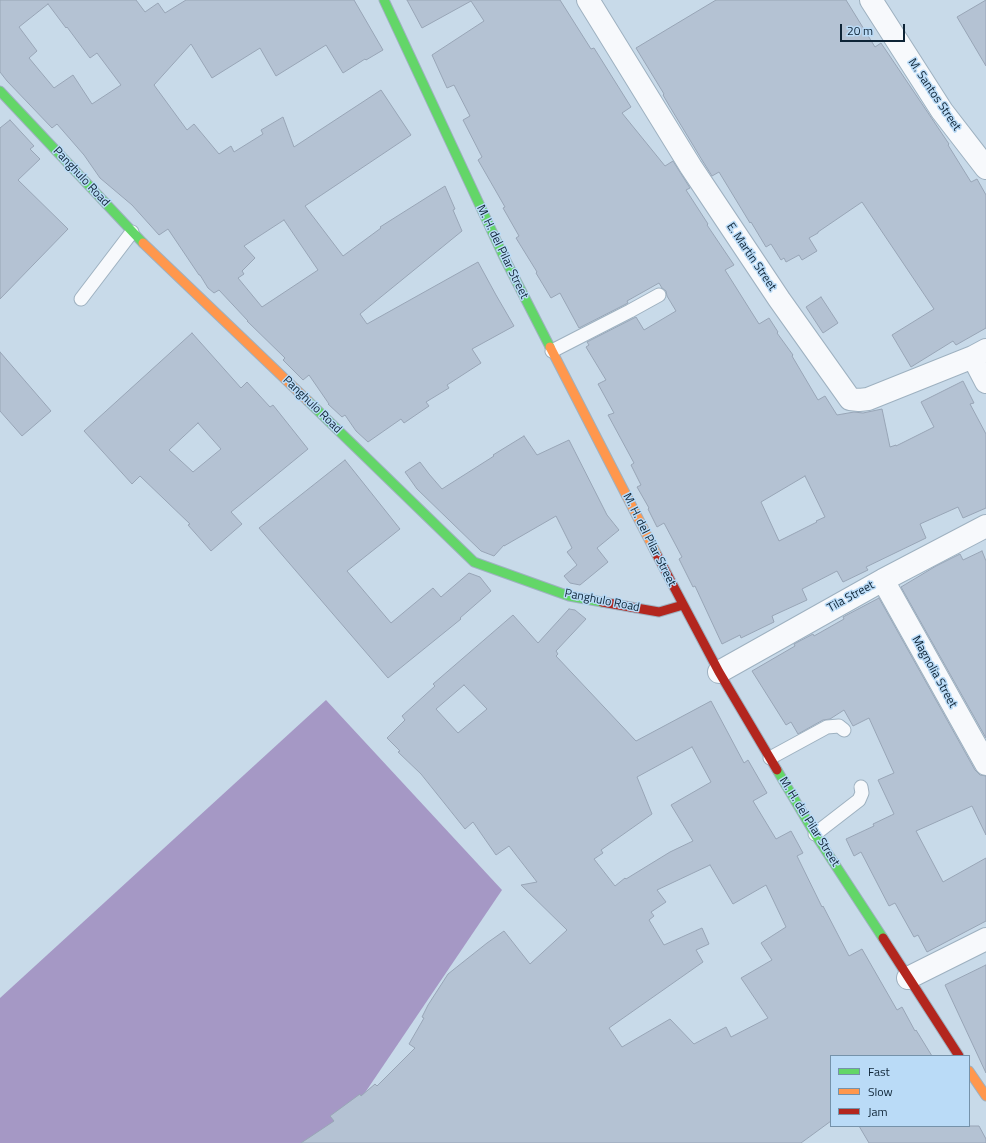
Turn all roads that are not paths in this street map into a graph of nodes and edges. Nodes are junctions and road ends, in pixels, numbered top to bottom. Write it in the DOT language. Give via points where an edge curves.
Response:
graph roads {
  1 [pos="384,0"];
  2 [pos="588,0"];
  3 [pos="871,0"];
  4 [pos="0,91"];
  5 [pos="986,168"];
  6 [pos="132,232"];
  7 [pos="659,294"];
  8 [pos="81,299"];
  9 [pos="552,351"];
  10 [pos="979,353"];
  11 [pos="986,382"];
  12 [pos="986,526"];
  13 [pos="883,580"];
  14 [pos="683,605"];
  15 [pos="719,672"];
  16 [pos="844,730"];
  17 [pos="770,758"];
  18 [pos="986,764"];
  19 [pos="861,787"];
  20 [pos="815,834"];
  21 [pos="986,939"];
  22 [pos="908,978"];
  23 [pos="958,1055"];
  24 [pos="970,1072"];
  25 [pos="986,1096"];
  1 -- 9 [label="main road, M. H. del Pilar Street" via="503,255"];
  2 -- 10 [label="street, E. Martin Street" via="691,167 779,299 850,399 868,399"];
  3 -- 5 [label="street, M. Santos Street" via="942,111"];
  4 -- 6 [label="main road, Panghulo Road"];
  6 -- 8 [label="lane"];
  6 -- 14 [label="main road, Panghulo Road" via="474,562 569,596 659,612"];
  7 -- 9 [label="lane" via="630,312"];
  9 -- 14 [label="main road, M. H. del Pilar Street"];
  10 -- 11 [label="street"];
  12 -- 13 [label="street, Tila Street"];
  13 -- 15 [label="street, Tila Street"];
  13 -- 18 [label="street, Magnolia Street"];
  14 -- 15 [label="main road, M. H. del Pilar Street"];
  15 -- 17 [label="main road, M. H. del Pilar Street"];
  16 -- 17 [label="lane" via="839,726 827,727"];
  17 -- 20 [label="main road, M. H. del Pilar Street"];
  19 -- 20 [label="lane" via="862,793 858,800"];
  20 -- 22 [label="main road, M. H. del Pilar Street"];
  21 -- 22 [label="street"];
  22 -- 23 [label="main road, M. H. del Pilar Street"];
  24 -- 25 [label="main road"];
}
